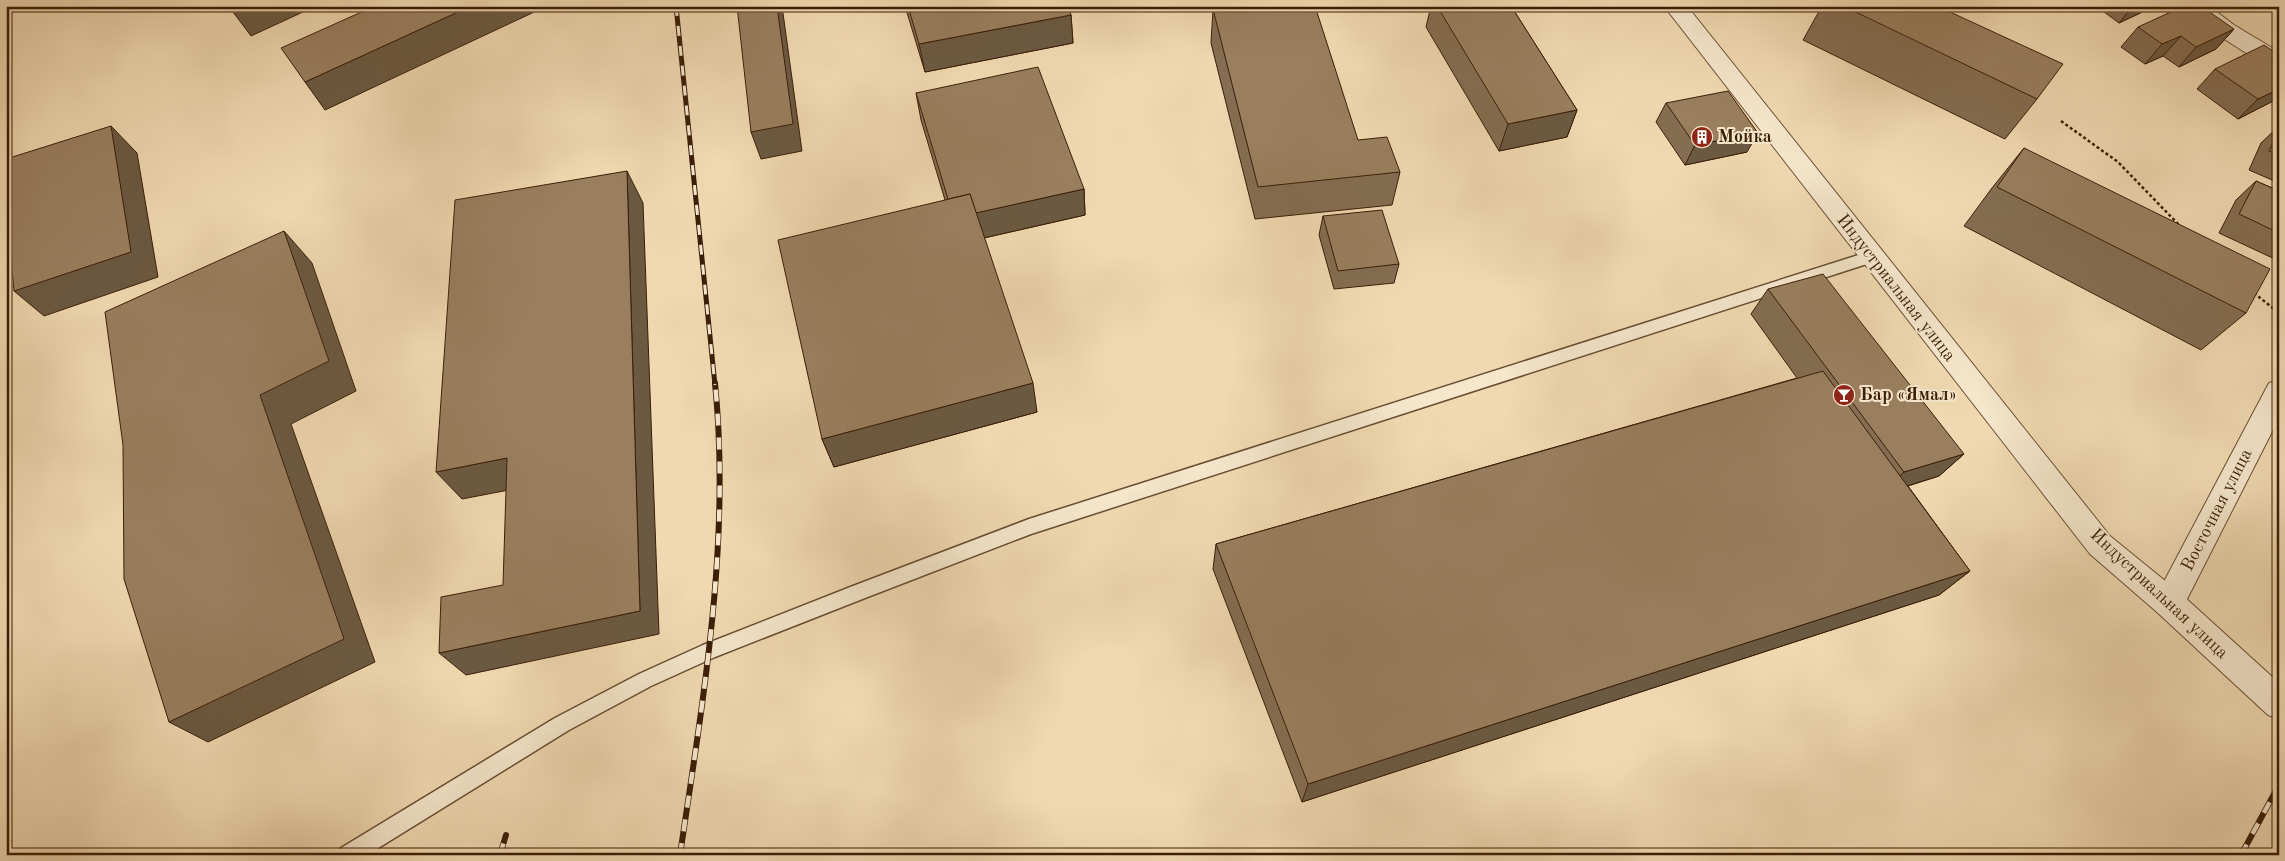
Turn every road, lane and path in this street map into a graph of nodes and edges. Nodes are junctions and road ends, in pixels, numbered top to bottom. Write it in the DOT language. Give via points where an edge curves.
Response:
graph roads {
  1 [pos="1676,6"];
  2 [pos="2194,6"];
  3 [pos="2279,63"];
  4 [pos="2060,121"];
  5 [pos="2184,230"];
  6 [pos="1871,257"];
  7 [pos="2248,288"];
  8 [pos="2279,313"];
  9 [pos="2279,391"];
  10 [pos="2169,603"];
  11 [pos="2279,704"];
  12 [pos="348,855"];
  1 -- 6 [label="street, Индустриальная улица"];
  2 -- 3 [label="street"];
  4 -- 5 [label="path" via="2118,162"];
  6 -- 10 [label="street, Индустриальная улица" via="2100,545"];
  6 -- 12 [label="lane" via="1029,527 815,609 645,680 562,724"];
  7 -- 8 [label="path"];
  9 -- 10 [label="street, Восточная улица"];
  10 -- 11 [label="street, Индустриальная улица"];
}
